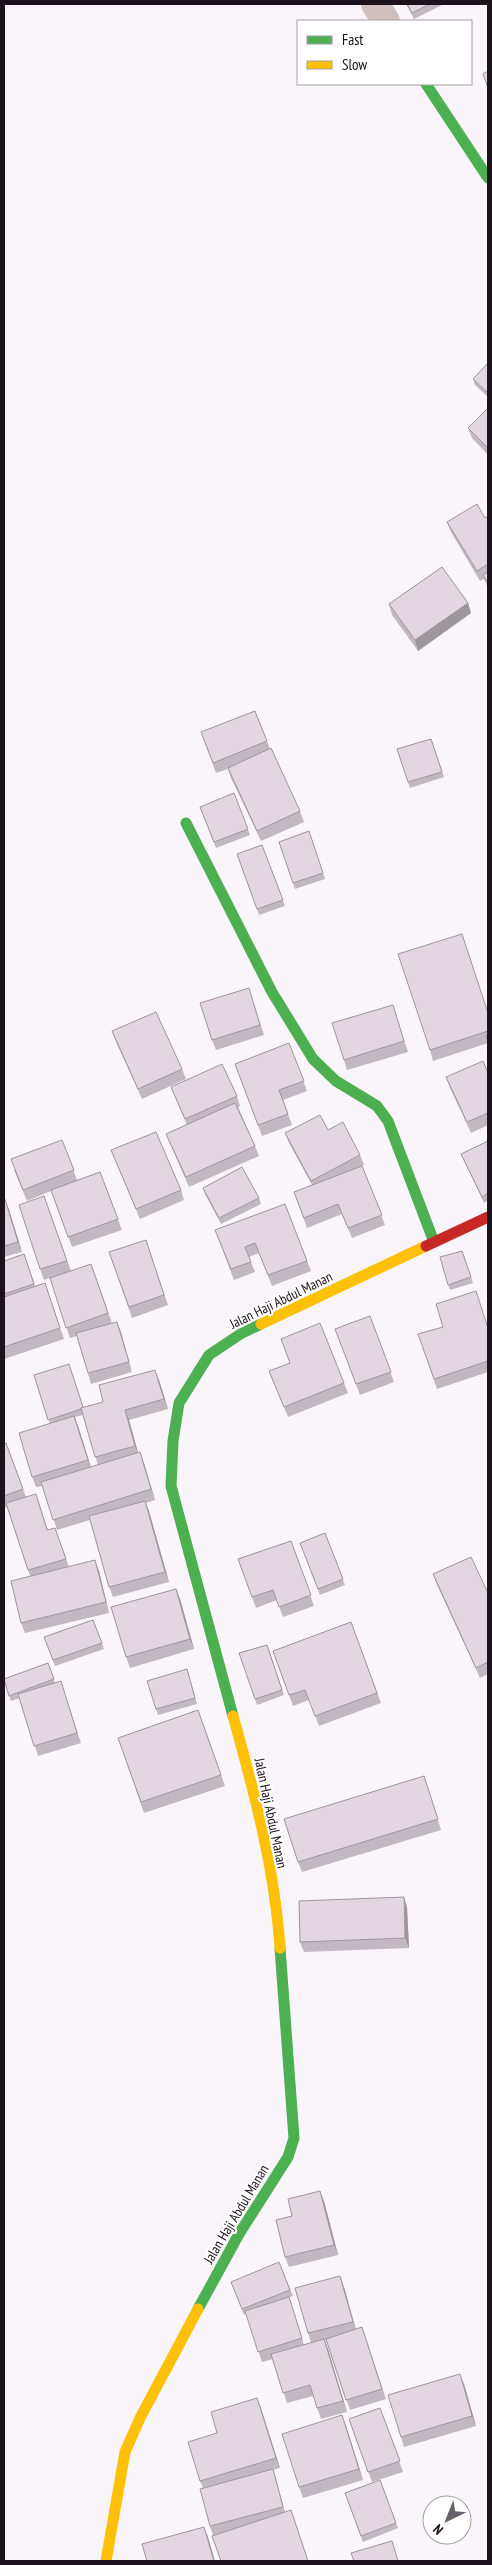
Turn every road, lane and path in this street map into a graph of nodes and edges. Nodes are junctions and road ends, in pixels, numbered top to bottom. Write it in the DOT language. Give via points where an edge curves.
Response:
graph roads {
  1 [pos="375,4"];
  2 [pos="385,20"];
  3 [pos="427,85"];
  4 [pos="488,178"];
  5 [pos="186,823"];
  6 [pos="488,1217"];
  7 [pos="434,1242"];
  8 [pos="106,2561"];
  1 -- 2 [label="street"];
  3 -- 4 [label="street"];
  5 -- 7 [label="street" via="272,992 313,1059 336,1081 377,1106 388,1120"];
  6 -- 7 [label="street, Jalan Haji Abdul Manan"];
  7 -- 8 [label="street, Jalan Haji Abdul Manan" via="242,1333 209,1355 179,1403 171,1486 248,1773 278,1916 294,2138 288,2157 239,2234 140,2418 125,2452"];
}
